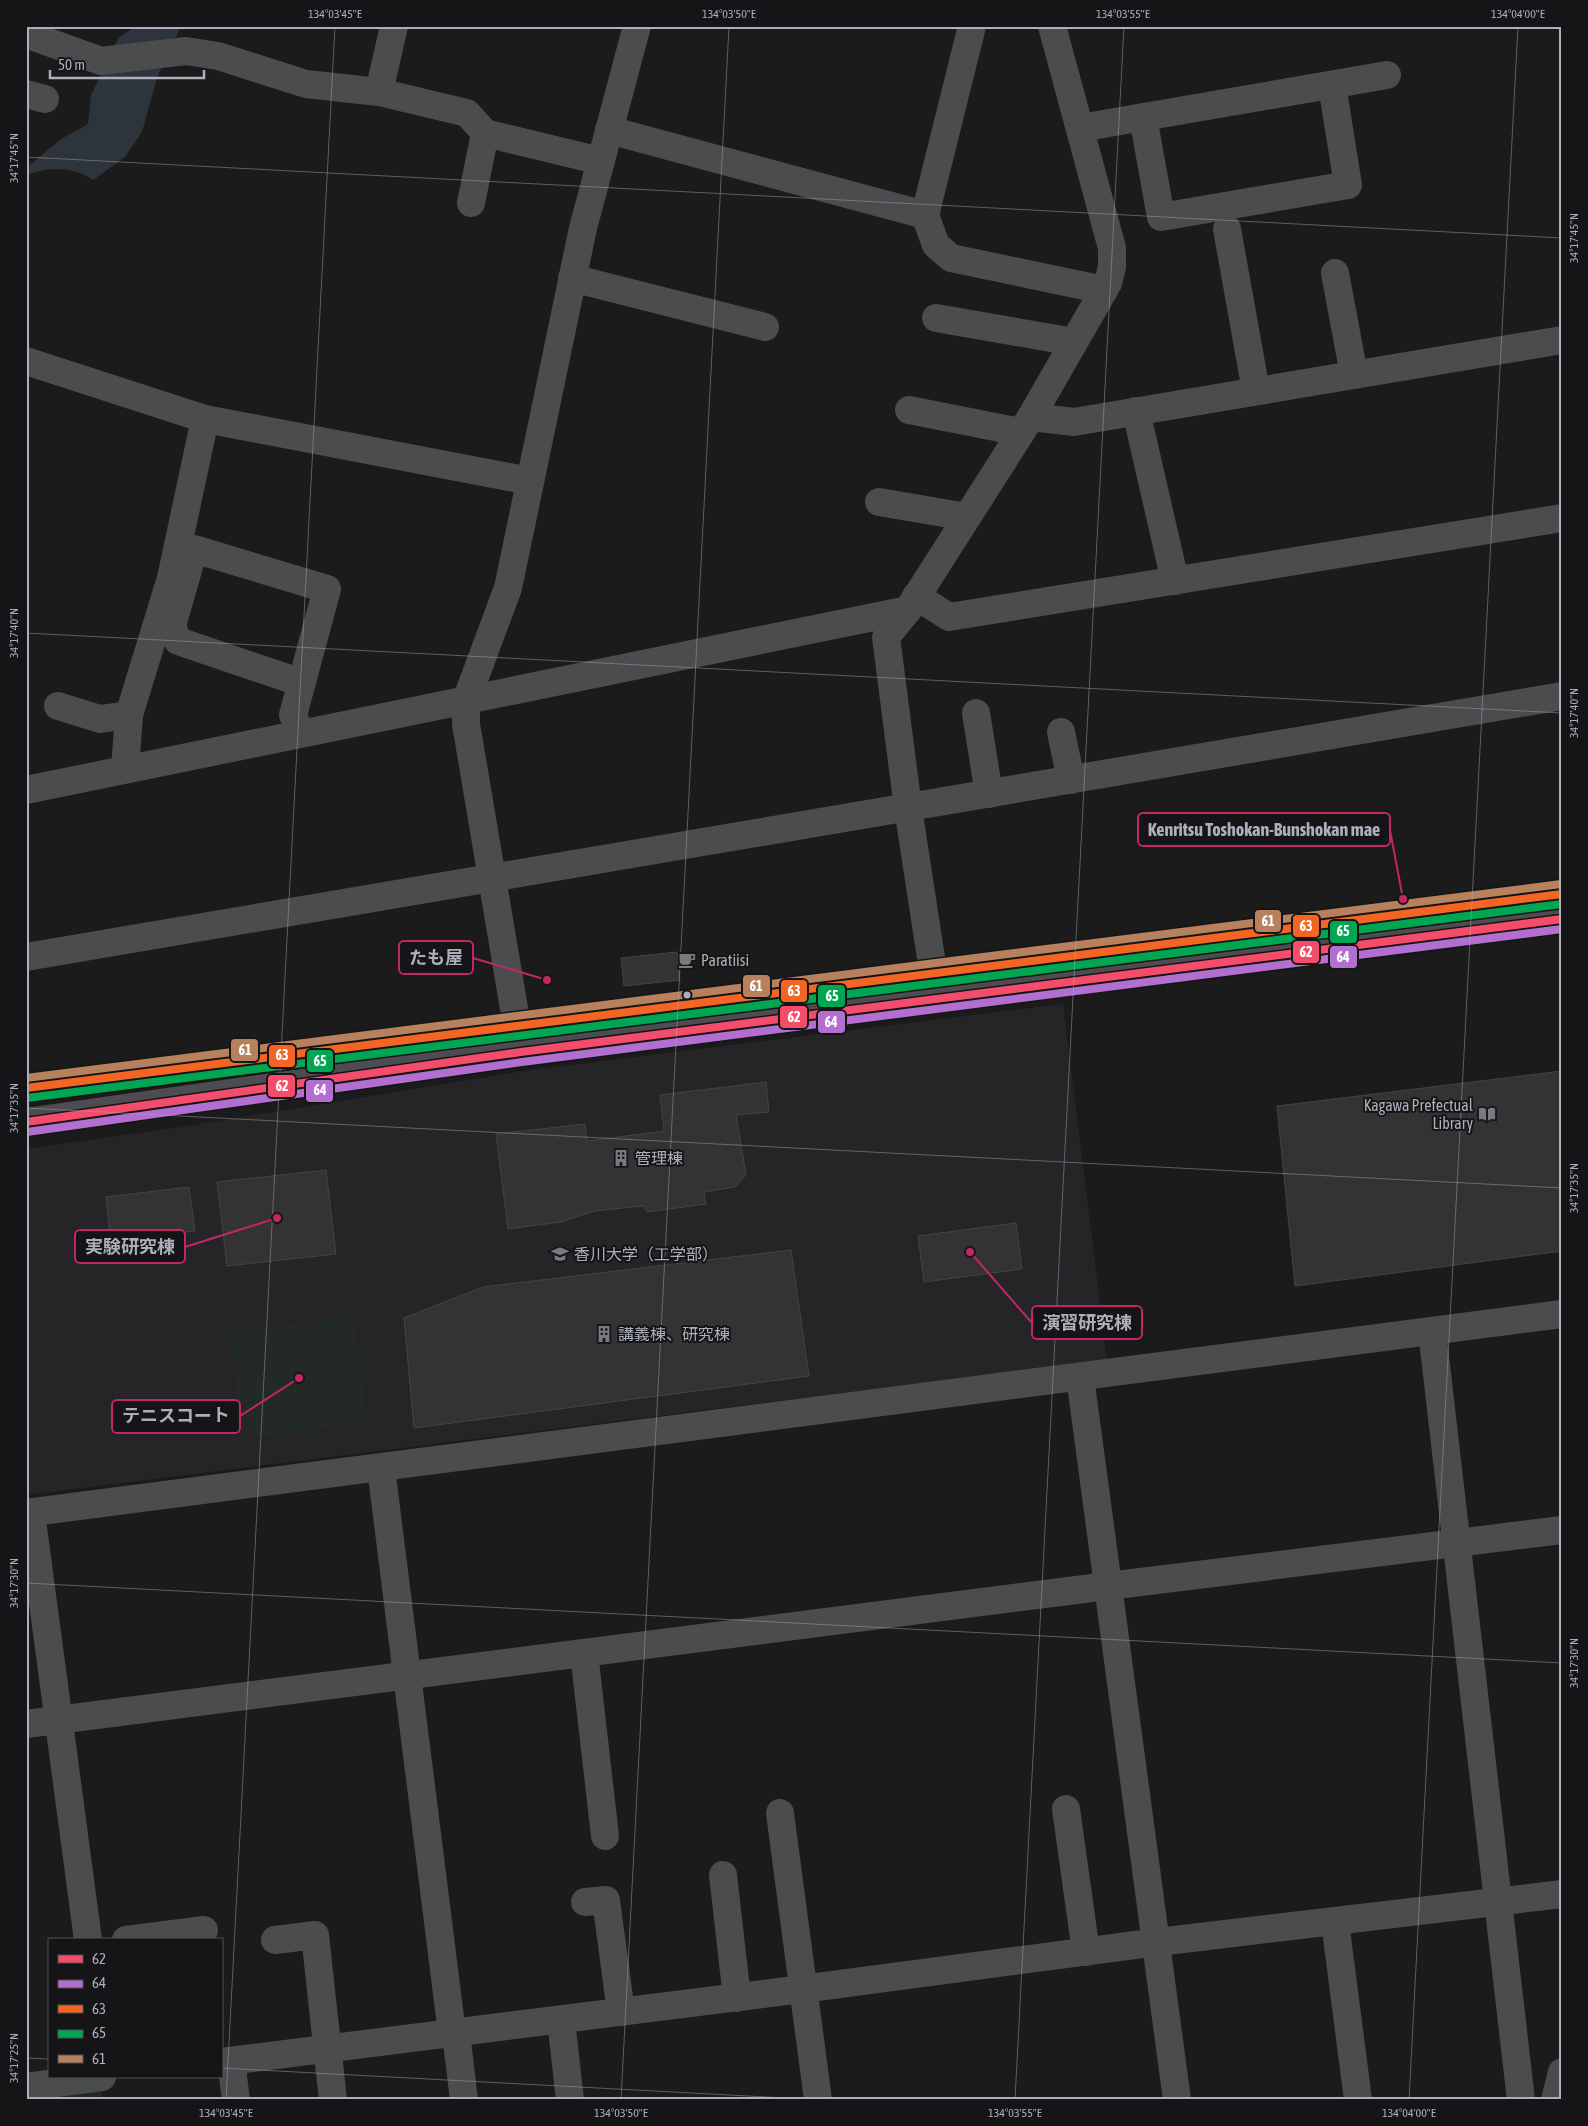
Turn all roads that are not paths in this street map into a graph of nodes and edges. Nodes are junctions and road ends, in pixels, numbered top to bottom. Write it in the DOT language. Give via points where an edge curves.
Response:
graph roads {
  1 [pos="394,26"];
  2 [pos="637,26"];
  3 [pos="972,26"];
  4 [pos="1052,26"];
  5 [pos="26,34"];
  6 [pos="1387,75"];
  7 [pos="1332,85"];
  8 [pos="379,92"];
  9 [pos="1143,117"];
  10 [pos="1080,128"];
  11 [pos="609,130"];
  12 [pos="485,133"];
  13 [pos="601,161"];
  14 [pos="471,203"];
  15 [pos="925,215"];
  16 [pos="1227,229"];
  17 [pos="1335,273"];
  18 [pos="572,278"];
  19 [pos="1104,290"];
  20 [pos="936,318"];
  21 [pos="765,327"];
  22 [pos="1562,340"];
  23 [pos="1074,342"];
  24 [pos="26,361"];
  25 [pos="1354,375"];
  26 [pos="1256,391"];
  27 [pos="909,410"];
  28 [pos="1136,411"];
  29 [pos="205,419"];
  30 [pos="1026,424"];
  31 [pos="530,481"];
  32 [pos="879,502"];
  33 [pos="967,518"];
  34 [pos="1562,518"];
  35 [pos="1175,581"];
  36 [pos="912,603"];
  37 [pos="302,683"];
  38 [pos="1562,696"];
  39 [pos="466,701"];
  40 [pos="58,706"];
  41 [pos="976,713"];
  42 [pos="129,715"];
  43 [pos="1061,732"];
  44 [pos="300,733"];
  45 [pos="125,768"];
  46 [pos="1071,780"];
  47 [pos="26,790"];
  48 [pos="989,794"];
  49 [pos="908,808"];
  50 [pos="491,879"];
  51 [pos="1562,894"];
  52 [pos="1562,919"];
  53 [pos="26,957"];
  54 [pos="932,972"];
  55 [pos="937,999"];
  56 [pos="516,1025"];
  57 [pos="521,1052"];
  58 [pos="26,1088"];
  59 [pos="26,1122"];
  60 [pos="1562,1314"];
  61 [pos="1432,1331"];
  62 [pos="1080,1377"];
  63 [pos="381,1468"];
  64 [pos="28,1513"];
  65 [pos="1562,1530"];
  66 [pos="1457,1544"];
  67 [pos="1108,1586"];
  68 [pos="584,1653"];
  69 [pos="406,1676"];
  70 [pos="59,1720"];
  71 [pos="26,1724"];
  72 [pos="1066,1809"];
  73 [pos="780,1813"];
  74 [pos="605,1836"];
  75 [pos="723,1876"];
  76 [pos="1562,1894"];
  77 [pos="585,1902"];
  78 [pos="1498,1902"];
  79 [pos="1335,1922"];
  80 [pos="204,1930"];
  81 [pos="88,1938"];
  82 [pos="142,1938"];
  83 [pos="275,1940"];
  84 [pos="1158,1942"];
  85 [pos="1086,1952"];
  86 [pos="802,1990"];
  87 [pos="737,1998"];
  88 [pos="621,2012"];
  89 [pos="561,2020"];
  90 [pos="454,2033"];
  91 [pos="326,2048"];
  92 [pos="226,2061"];
  93 [pos="1562,2072"];
  94 [pos="94,2078"];
  95 [pos="26,2087"];
  96 [pos="236,2100"];
  97 [pos="333,2100"];
  98 [pos="464,2100"];
  99 [pos="570,2100"];
  100 [pos="818,2100"];
  101 [pos="1177,2100"];
  102 [pos="1358,2100"];
  103 [pos="1521,2100"];
  104 [pos="1556,2100"];
  1 -- 8 [label="street"];
  2 -- 11 [label="street"];
  3 -- 15 [label="street"];
  4 -- 10 [label="street"];
  5 -- 8 [label="street" via="101,61 186,51 218,56 306,84"];
  6 -- 7 [label="street"];
  7 -- 9 [label="street"];
  7 -- 9 [label="street" via="1348,186 1161,217"];
  8 -- 12 [label="street" via="467,113"];
  9 -- 10 [label="street"];
  10 -- 19 [label="street" via="1112,248 1112,266"];
  11 -- 13 [label="street"];
  11 -- 15 [label="street"];
  12 -- 13 [label="street"];
  12 -- 14 [label="street"];
  13 -- 18 [label="street"];
  15 -- 19 [label="street" via="936,245 951,258"];
  16 -- 26 [label="street"];
  17 -- 25 [label="street"];
  18 -- 21 [label="street"];
  18 -- 31 [label="street"];
  19 -- 23 [label="street"];
  20 -- 23 [label="street"];
  22 -- 25 [label="street"];
  23 -- 30 [label="street"];
  24 -- 29 [label="street"];
  25 -- 26 [label="street"];
  26 -- 28 [label="street"];
  27 -- 30 [label="street"];
  28 -- 30 [label="street" via="1074,422"];
  28 -- 35 [label="street"];
  29 -- 31 [label="street"];
  29 -- 42 [label="street" via="171,578"];
  30 -- 33 [label="street"];
  31 -- 39 [label="street" via="508,588"];
  32 -- 33 [label="street"];
  33 -- 36 [label="street"];
  34 -- 35 [label="street"];
  35 -- 36 [label="street" via="949,617"];
  36 -- 39 [label="street"];
  36 -- 49 [label="street" via="886,637"];
  37 -- 37 [label="street" via="327,589 194,549 172,626 178,641"];
  37 -- 44 [label="street" via="293,715"];
  38 -- 46 [label="street"];
  39 -- 44 [label="street"];
  39 -- 50 [label="street" via="466,724"];
  40 -- 42 [label="street" via="100,719"];
  41 -- 48 [label="street"];
  42 -- 45 [label="street"];
  43 -- 46 [label="street"];
  44 -- 45 [label="street"];
  45 -- 47 [label="street"];
  46 -- 48 [label="street"];
  48 -- 49 [label="street"];
  49 -- 50 [label="street"];
  49 -- 54 [label="street"];
  50 -- 53 [label="street"];
  50 -- 56 [label="street"];
  51 -- 54 [label="main road"];
  52 -- 55 [label="main road"];
  54 -- 55 [label="street"];
  54 -- 56 [label="main road"];
  55 -- 57 [label="main road"];
  56 -- 57 [label="street"];
  56 -- 58 [label="main road"];
  57 -- 59 [label="main road"];
  60 -- 61 [label="street"];
  61 -- 62 [label="street"];
  61 -- 66 [label="street"];
  62 -- 63 [label="street"];
  62 -- 67 [label="street"];
  63 -- 64 [label="street"];
  63 -- 69 [label="street"];
  64 -- 70 [label="street"];
  65 -- 66 [label="street"];
  66 -- 67 [label="street"];
  66 -- 78 [label="street"];
  67 -- 68 [label="street"];
  67 -- 84 [label="street"];
  68 -- 69 [label="street"];
  68 -- 74 [label="street"];
  69 -- 70 [label="street"];
  69 -- 90 [label="street"];
  70 -- 71 [label="street"];
  70 -- 81 [label="street"];
  72 -- 85 [label="street"];
  73 -- 86 [label="street"];
  75 -- 87 [label="street"];
  76 -- 78 [label="street"];
  77 -- 88 [label="street" via="606,1900"];
  78 -- 79 [label="street"];
  78 -- 103 [label="street"];
  79 -- 84 [label="street"];
  79 -- 102 [label="street"];
  80 -- 82 [label="street"];
  83 -- 91 [label="street" via="315,1935"];
  84 -- 85 [label="street"];
  84 -- 101 [label="street"];
  85 -- 86 [label="street"];
  86 -- 87 [label="street"];
  86 -- 100 [label="street"];
  87 -- 88 [label="street"];
  88 -- 89 [label="street"];
  89 -- 90 [label="street"];
  89 -- 99 [label="street"];
  90 -- 91 [label="street"];
  90 -- 98 [label="street"];
  91 -- 92 [label="street"];
  91 -- 97 [label="street"];
  92 -- 96 [label="street"];
  93 -- 104 [label="street"];
  94 -- 95 [label="street"];
}
